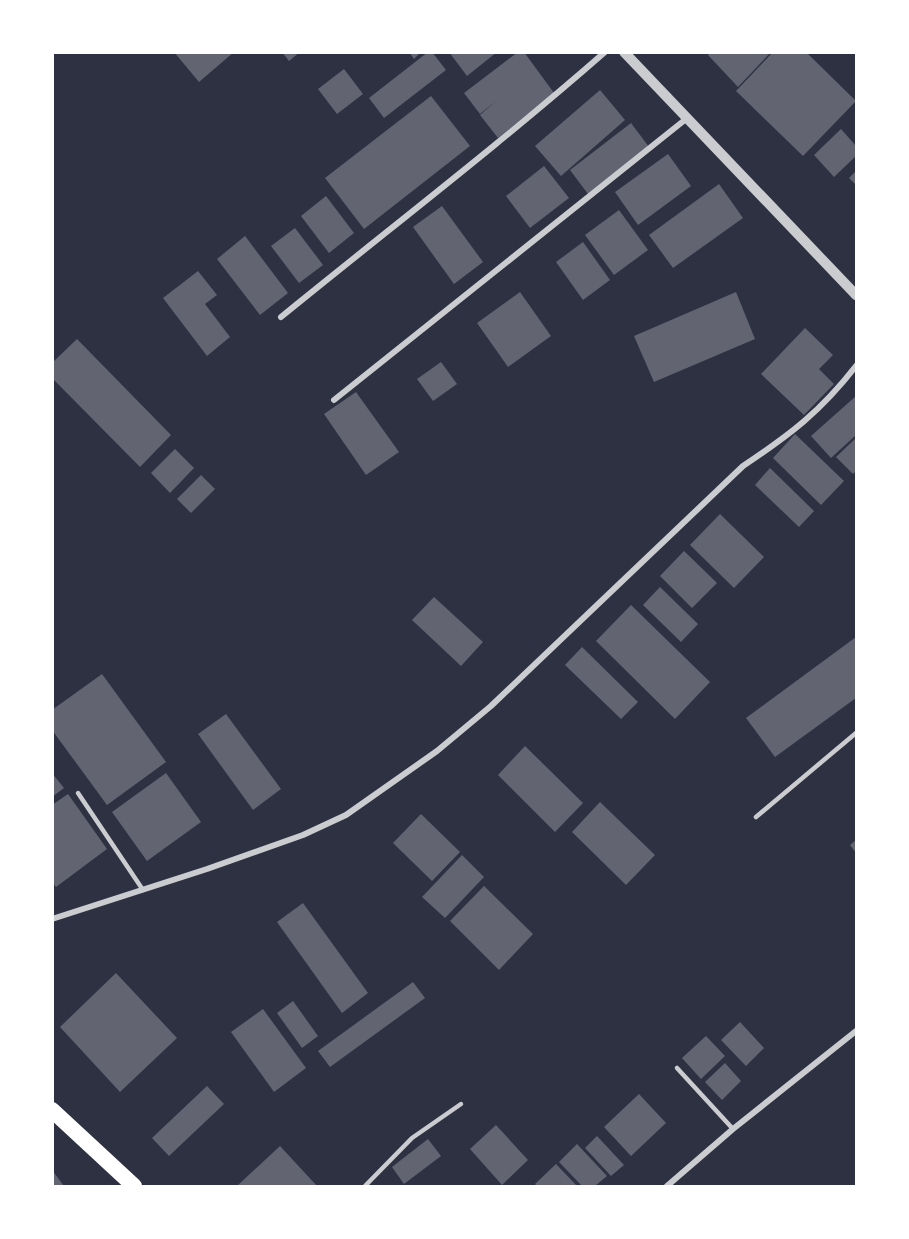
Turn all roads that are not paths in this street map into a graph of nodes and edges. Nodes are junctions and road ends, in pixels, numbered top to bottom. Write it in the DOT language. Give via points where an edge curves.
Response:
graph roads {
  1 [pos="605,52"];
  2 [pos="624,52"];
  3 [pos="686,119"];
  4 [pos="856,295"];
  5 [pos="281,317"];
  6 [pos="856,366"];
  7 [pos="334,400"];
  8 [pos="856,733"];
  9 [pos="78,793"];
  10 [pos="756,817"];
  11 [pos="143,890"];
  12 [pos="52,919"];
  13 [pos="856,1031"];
  14 [pos="677,1068"];
  15 [pos="461,1104"];
  16 [pos="52,1110"];
  17 [pos="733,1129"];
  18 [pos="134,1186"];
  19 [pos="365,1186"];
  20 [pos="667,1186"];
  1 -- 5 [label="street" via="509,136"];
  2 -- 3 [label="street"];
  3 -- 4 [label="street"];
  3 -- 7 [label="street"];
  6 -- 11 [label="street" via="827,403 787,437 743,466 491,706 437,752 328,825"];
  8 -- 10 [label="lane"];
  9 -- 11 [label="lane"];
  11 -- 12 [label="street"];
  13 -- 17 [label="street"];
  14 -- 17 [label="lane"];
  15 -- 19 [label="lane" via="412,1138"];
  16 -- 18 [label="highway"];
  17 -- 20 [label="street"];
}
